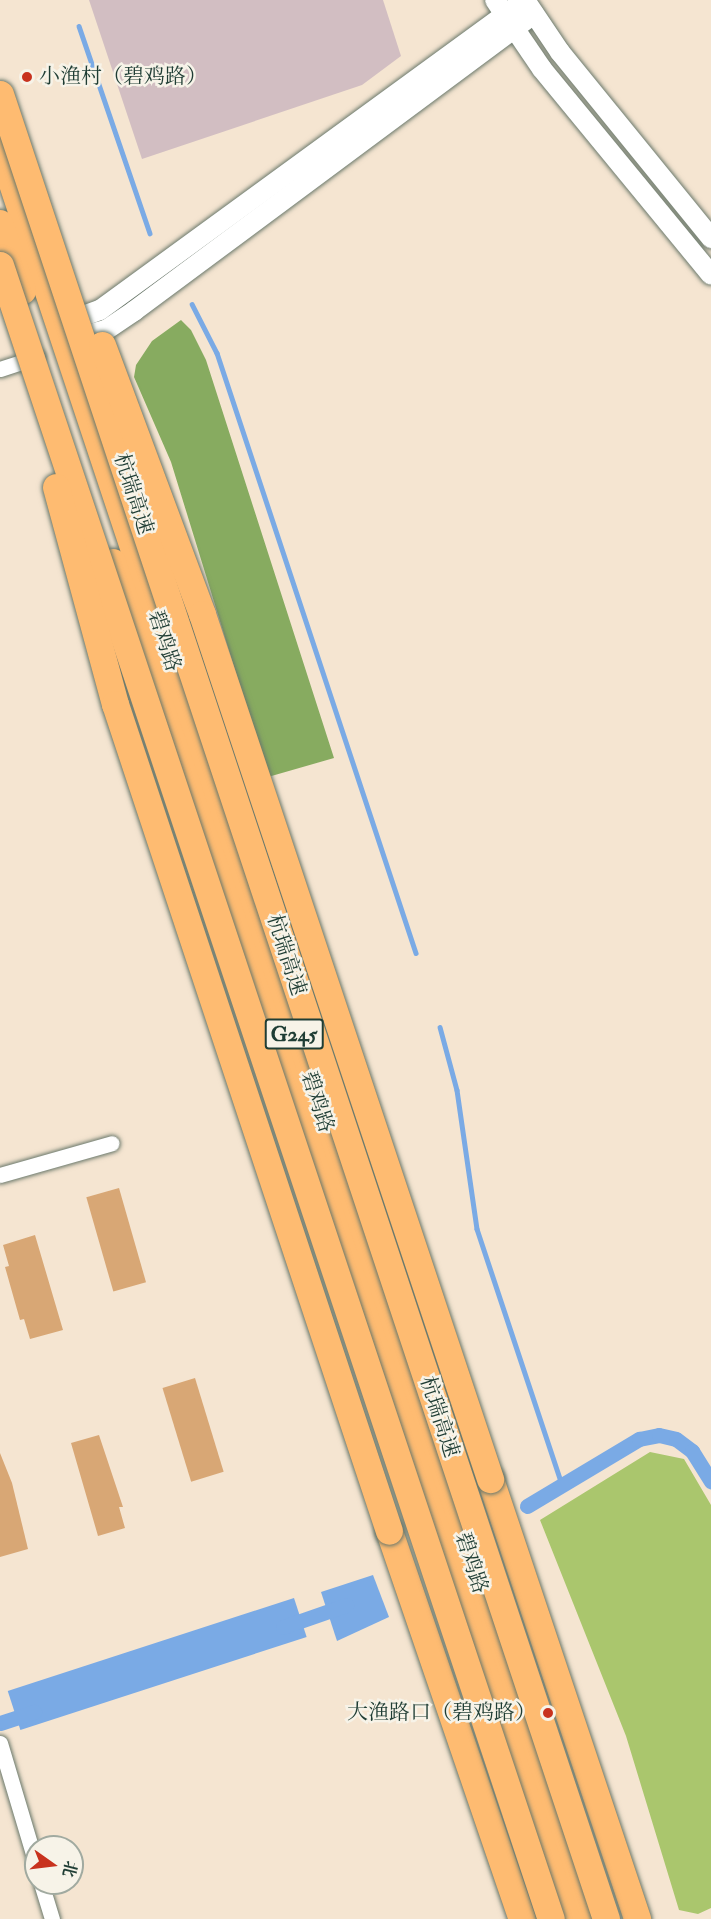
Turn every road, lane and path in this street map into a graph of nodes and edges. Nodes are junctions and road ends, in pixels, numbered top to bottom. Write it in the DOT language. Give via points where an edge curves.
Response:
graph roads {
  1 [pos="505,14"];
  2 [pos="0,72"];
  3 [pos="0,94"];
  4 [pos="0,148"];
  5 [pos="0,224"];
  6 [pos="711,238"];
  7 [pos="0,265"];
  8 [pos="711,275"];
  9 [pos="0,278"];
  10 [pos="56,340"];
  11 [pos="0,369"];
  12 [pos="112,1143"];
  13 [pos="0,1175"];
  14 [pos="0,1743"];
  15 [pos="28,1835"];
  16 [pos="45,1895"];
  17 [pos="52,1919"];
  18 [pos="522,1919"];
  19 [pos="551,1919"];
  20 [pos="567,1919"];
  21 [pos="589,1919"];
  22 [pos="606,1919"];
  23 [pos="637,1919"];
  1 -- 6 [label="street" via="525,0 560,52"];
  1 -- 8 [label="street" via="542,69"];
  1 -- 10 [label="street" via="134,311 106,330"];
  2 -- 23 [label="highway, bridge" via="202,614"];
  3 -- 22 [label="highway, 杭瑞高速, bridge"];
  4 -- 10 [label="highway, 碧鸡路 / G245"];
  5 -- 10 [label="highway, 碧鸡路 / G245"];
  7 -- 19 [label="highway, bridge"];
  9 -- 18 [label="highway, bridge" via="114,704"];
  10 -- 11 [label="street"];
  10 -- 20 [label="highway, 碧鸡路 / G245"];
  10 -- 21 [label="highway, 碧鸡路 / G245"];
  12 -- 13 [label="street"];
  14 -- 15 [label="street"];
  16 -- 17 [label="street"];
}
